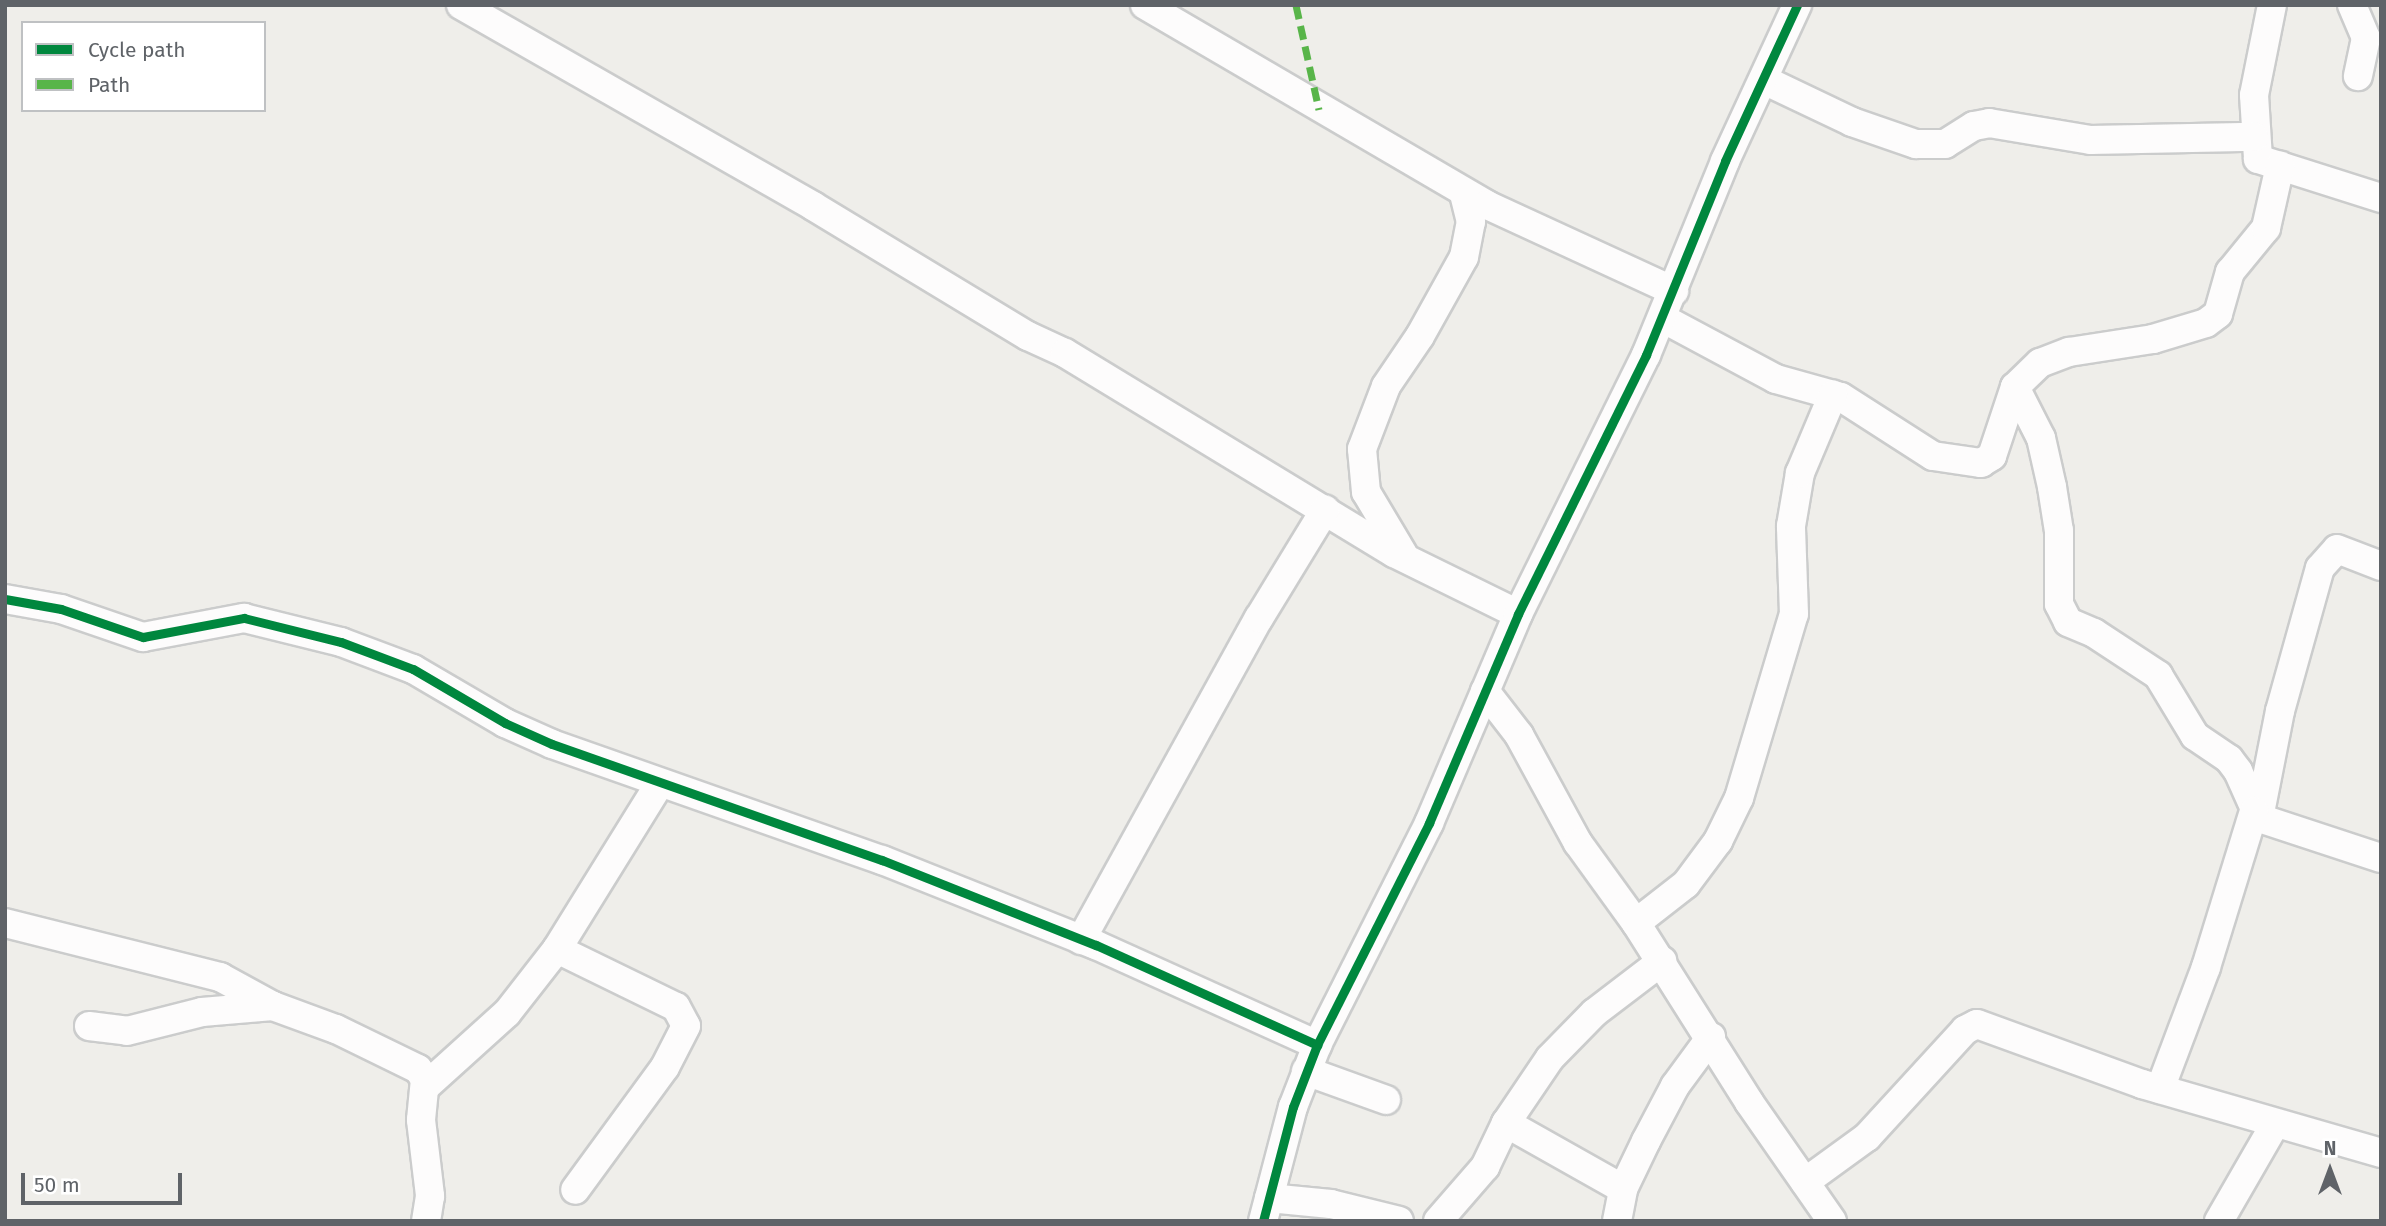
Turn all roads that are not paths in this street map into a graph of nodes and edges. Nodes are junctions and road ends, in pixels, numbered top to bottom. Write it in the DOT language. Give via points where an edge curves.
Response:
graph roads {
  1 [pos="461,5"];
  2 [pos="1797,5"];
  3 [pos="2272,5"];
  4 [pos="2352,5"];
  5 [pos="1159,9"];
  6 [pos="2358,76"];
  7 [pos="1763,80"];
  8 [pos="2254,137"];
  9 [pos="2280,166"];
  10 [pos="1464,193"];
  11 [pos="2381,198"];
  12 [pos="1674,291"];
  13 [pos="1662,318"];
  14 [pos="2015,387"];
  15 [pos="1833,395"];
  16 [pos="1325,510"];
  17 [pos="1406,559"];
  18 [pos="2381,566"];
  19 [pos="5,599"];
  20 [pos="1518,614"];
  21 [pos="1485,691"];
  22 [pos="660,783"];
  23 [pos="2257,815"];
  24 [pos="2381,858"];
  25 [pos="5,923"];
  26 [pos="1636,923"];
  27 [pos="1081,940"];
  28 [pos="556,949"];
  29 [pos="1662,961"];
  30 [pos="273,1006"];
  31 [pos="89,1026"];
  32 [pos="1711,1037"];
  33 [pos="1317,1045"];
  34 [pos="1306,1071"];
  35 [pos="425,1087"];
  36 [pos="2160,1089"];
  37 [pos="1386,1100"];
  38 [pos="1506,1123"];
  39 [pos="2275,1124"];
  40 [pos="2381,1153"];
  41 [pos="1805,1182"];
  42 [pos="1623,1189"];
  43 [pos="575,1190"];
  44 [pos="1266,1210"];
  45 [pos="426,1221"];
  46 [pos="1399,1221"];
  47 [pos="1438,1221"];
  48 [pos="1617,1221"];
  49 [pos="1832,1221"];
  50 [pos="2220,1221"];
  1 -- 16 [label="street" via="813,206 1028,336 1065,353"];
  2 -- 7 [label="street"];
  3 -- 8 [label="street" via="2254,95"];
  4 -- 6 [label="street" via="2367,38"];
  5 -- 10 [label="street"];
  7 -- 8 [label="street" via="1852,122 1916,144 1945,144 1973,126 1989,123 2091,140"];
  7 -- 12 [label="street" via="1725,161"];
  8 -- 9 [label="street" via="2259,159"];
  9 -- 11 [label="street"];
  9 -- 14 [label="street" via="2266,228 2230,272 2218,314 2206,323 2153,338 2069,352 2040,363"];
  10 -- 12 [label="street"];
  10 -- 17 [label="street" via="1471,222 1464,257 1420,336 1385,386 1362,449 1366,492"];
  12 -- 13 [label="street"];
  13 -- 15 [label="street" via="1776,379"];
  13 -- 20 [label="street"];
  14 -- 15 [label="street" via="1992,456 1981,463 1933,456"];
  14 -- 23 [label="street" via="2041,438 2059,531 2059,604 2068,622 2094,633 2158,675 2195,736 2229,759 2238,771"];
  15 -- 26 [label="street" via="1801,473 1791,526 1794,614 1739,798 1718,841 1686,884"];
  16 -- 17 [label="street"];
  16 -- 27 [label="street" via="1259,618"];
  17 -- 20 [label="street"];
  18 -- 23 [label="street" via="2337,549 2320,568"];
  19 -- 22 [label="street" via="61,609 143,637 244,618 289,626 413,669 505,723"];
  20 -- 21 [label="street"];
  21 -- 26 [label="street" via="1519,735 1578,843"];
  21 -- 33 [label="street" via="1429,823"];
  22 -- 27 [label="street" via="882,860"];
  22 -- 28 [label="street"];
  23 -- 24 [label="street"];
  23 -- 36 [label="street"];
  25 -- 30 [label="street" via="196,969"];
  26 -- 29 [label="street"];
  27 -- 33 [label="street"];
  28 -- 35 [label="street" via="507,1013"];
  28 -- 43 [label="street" via="676,1007 686,1026 665,1067"];
  29 -- 32 [label="street"];
  29 -- 38 [label="street" via="1594,1013 1550,1058"];
  30 -- 31 [label="street" via="202,1012 127,1031"];
  30 -- 35 [label="street" via="392,1054 418,1069"];
  32 -- 41 [label="street"];
  32 -- 42 [label="street" via="1675,1086"];
  33 -- 34 [label="street"];
  34 -- 37 [label="street"];
  34 -- 44 [label="street"];
  35 -- 45 [label="street" via="421,1120 430,1196"];
  36 -- 39 [label="street"];
  36 -- 41 [label="street" via="1994,1028 1973,1025 1867,1137"];
  38 -- 42 [label="street"];
  38 -- 47 [label="street" via="1485,1167"];
  39 -- 40 [label="street"];
  39 -- 50 [label="street"];
  41 -- 49 [label="street"];
  42 -- 48 [label="street"];
  44 -- 46 [label="street" via="1331,1204"];
}
